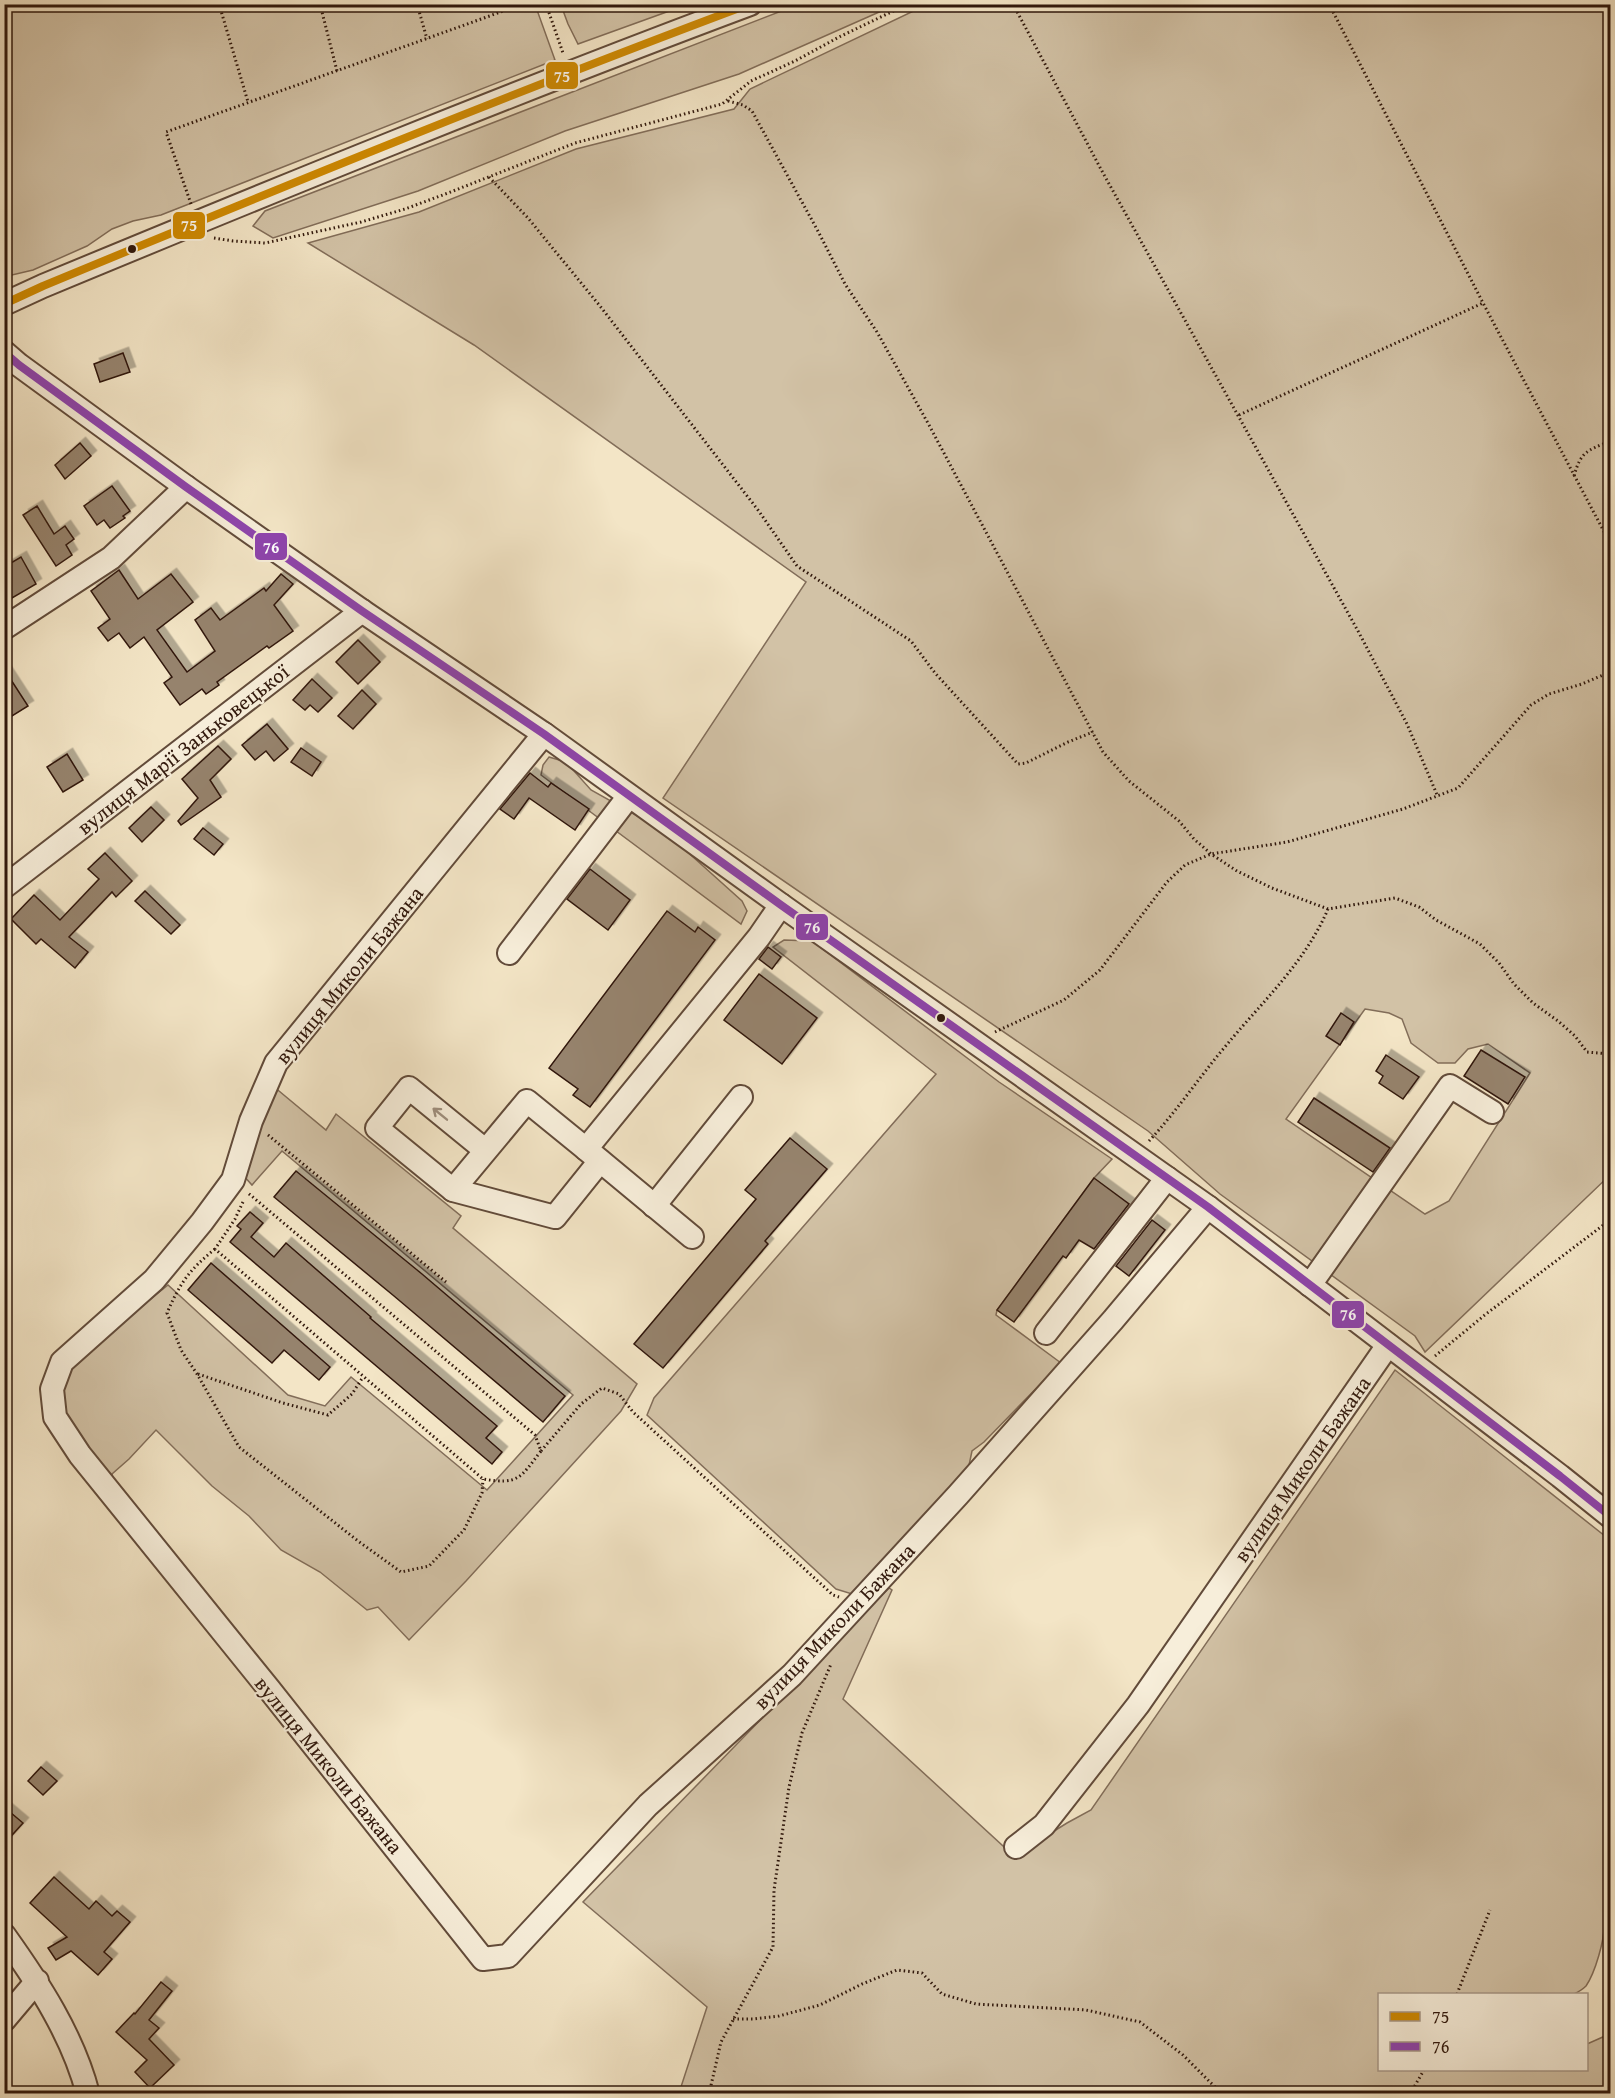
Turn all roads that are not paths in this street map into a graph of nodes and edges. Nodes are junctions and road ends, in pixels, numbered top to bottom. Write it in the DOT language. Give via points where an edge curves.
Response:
graph roads {
  1 [pos="750,4"];
  2 [pos="4,304"];
  3 [pos="4,352"];
  4 [pos="186,487"];
  5 [pos="362,611"];
  6 [pos="4,628"];
  7 [pos="544,734"];
  8 [pos="629,796"];
  9 [pos="4,886"];
  10 [pos="781,905"];
  11 [pos="509,953"];
  12 [pos="741,1097"];
  13 [pos="1492,1112"];
  14 [pos="485,1150"];
  15 [pos="593,1155"];
  16 [pos="1167,1178"];
  17 [pos="453,1190"];
  18 [pos="654,1206"];
  19 [pos="1208,1207"];
  20 [pos="692,1237"];
  21 [pos="1310,1285"];
  22 [pos="1046,1333"];
  23 [pos="1388,1345"];
  24 [pos="1611,1516"];
  25 [pos="1016,1847"];
  26 [pos="4,1935"];
  27 [pos="37,1981"];
  28 [pos="4,2020"];
  29 [pos="88,2094"];
  1 -- 2 [label="street" via="569,72"];
  3 -- 4 [label="street"];
  4 -- 5 [label="street"];
  4 -- 6 [label="street" via="111,558"];
  5 -- 7 [label="street"];
  5 -- 9 [label="street, вулиця Марії Заньковецької"];
  7 -- 8 [label="street"];
  7 -- 19 [label="street, вулиця Миколи Бажана" via="276,1063 251,1121 233,1180 202,1222 154,1280 62,1362 52,1389 55,1417 80,1455 483,1959 508,1956 648,1805 792,1675 966,1487"];
  8 -- 10 [label="street"];
  8 -- 11 [label="street"];
  10 -- 15 [label="street"];
  10 -- 16 [label="street"];
  12 -- 18 [label="street"];
  13 -- 21 [label="street" via="1450,1086"];
  14 -- 15 [label="street" via="527,1101"];
  14 -- 17 [label="street"];
  14 -- 17 [label="street, one-way" via="409,1089 377,1128"];
  15 -- 17 [label="street" via="555,1217"];
  15 -- 18 [label="street"];
  16 -- 19 [label="street"];
  16 -- 22 [label="street"];
  18 -- 20 [label="street"];
  19 -- 21 [label="street"];
  21 -- 23 [label="street"];
  23 -- 24 [label="street"];
  23 -- 25 [label="street, вулиця Миколи Бажана" via="1138,1705 1044,1825"];
  26 -- 27 [label="street"];
  27 -- 28 [label="street"];
  27 -- 29 [label="street" via="80,2064"];
}
